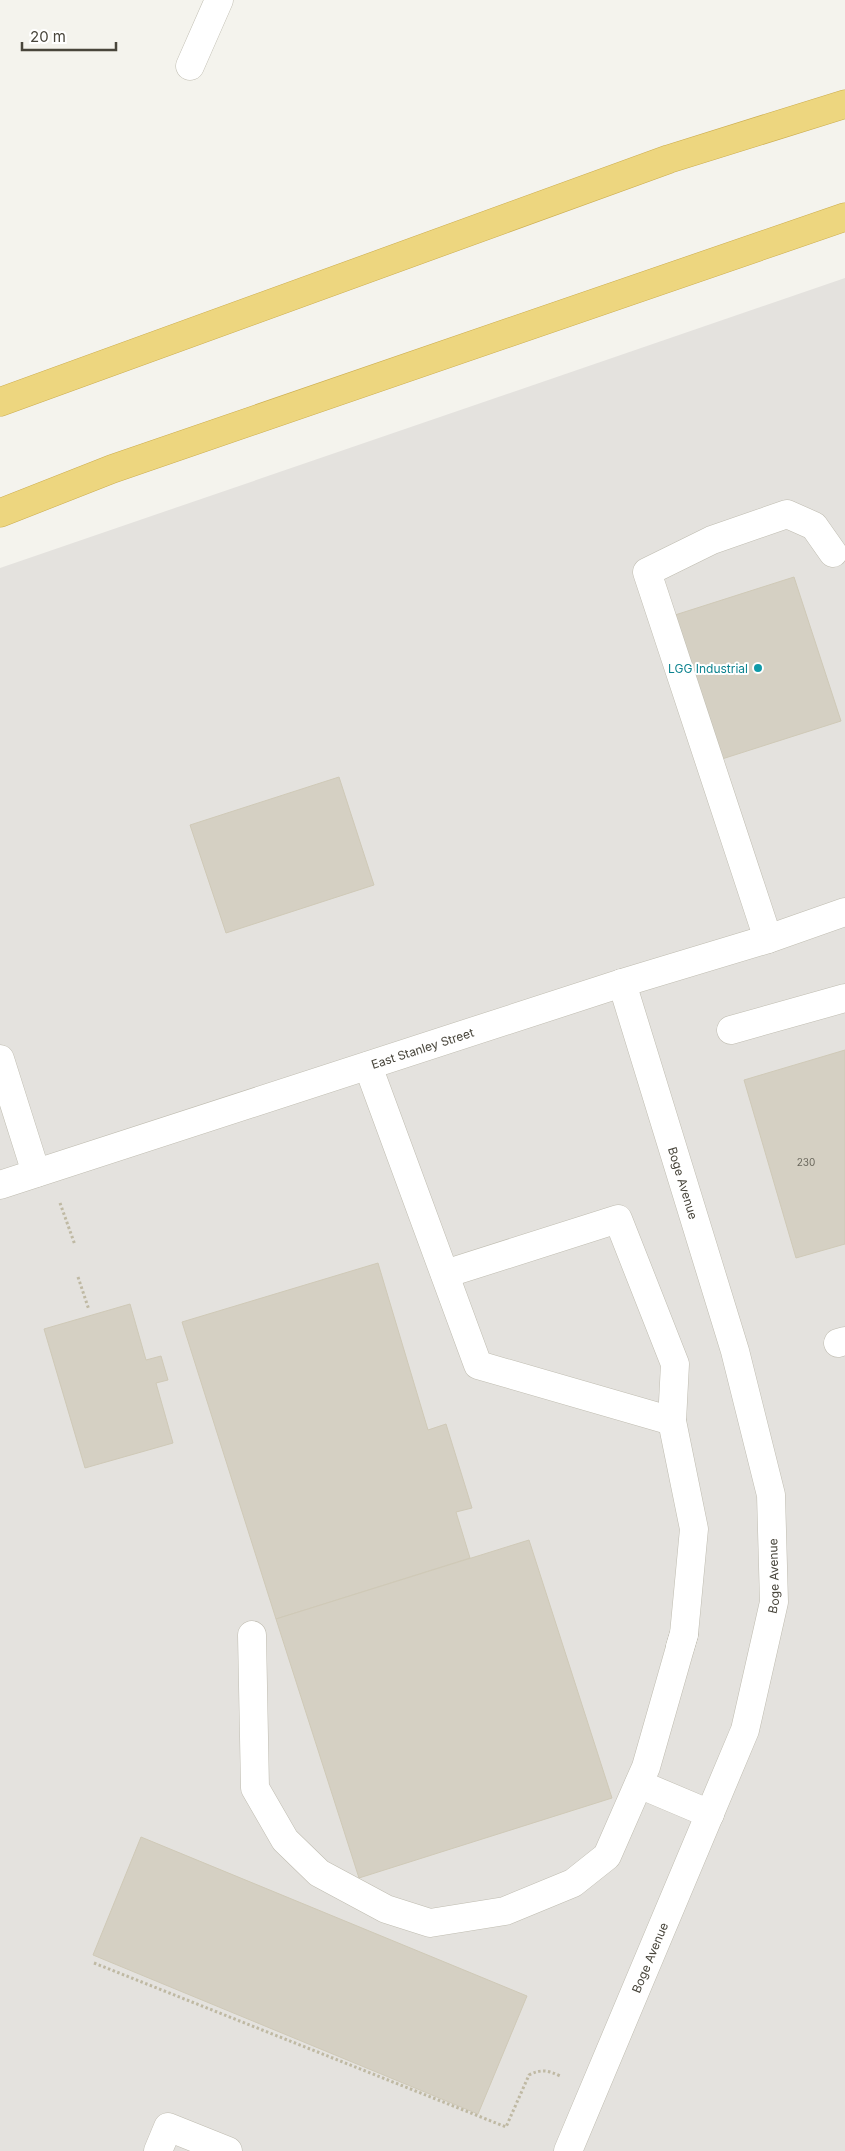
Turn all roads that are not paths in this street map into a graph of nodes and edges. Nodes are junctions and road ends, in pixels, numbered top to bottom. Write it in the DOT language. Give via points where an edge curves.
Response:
graph roads {
  1 [pos="219,0"];
  2 [pos="190,66"];
  3 [pos="845,104"];
  4 [pos="845,217"];
  5 [pos="0,402"];
  6 [pos="0,513"];
  7 [pos="833,553"];
  8 [pos="845,912"];
  9 [pos="768,939"];
  10 [pos="622,983"];
  11 [pos="845,998"];
  12 [pos="731,1030"];
  13 [pos="0,1060"];
  14 [pos="368,1066"];
  15 [pos="36,1173"];
  16 [pos="0,1185"];
  17 [pos="445,1274"];
  18 [pos="672,1421"];
  19 [pos="252,1635"];
  20 [pos="639,1784"];
  21 [pos="710,1814"];
  22 [pos="158,2151"];
  23 [pos="228,2151"];
  24 [pos="568,2151"];
  1 -- 2 [label="street"];
  3 -- 5 [label="highway" via="669,159"];
  4 -- 6 [label="highway" via="112,470"];
  7 -- 9 [label="street" via="814,526 787,514 712,540 647,572"];
  8 -- 9 [label="street, East Stanley Street"];
  9 -- 10 [label="street, East Stanley Street"];
  10 -- 14 [label="street, East Stanley Street"];
  10 -- 21 [label="street, Boge Avenue" via="735,1351 771,1495 774,1602 745,1730"];
  11 -- 12 [label="street"];
  13 -- 15 [label="street"];
  14 -- 15 [label="street, East Stanley Street"];
  14 -- 17 [label="street"];
  15 -- 16 [label="street, East Stanley Street"];
  17 -- 18 [label="street" via="478,1365"];
  17 -- 18 [label="street" via="618,1219 675,1364"];
  18 -- 20 [label="street" via="694,1529 682,1640"];
  19 -- 20 [label="street" via="255,1788 285,1840 319,1873 386,1908 430,1923 505,1911 573,1883 607,1856"];
  20 -- 21 [label="street"];
  21 -- 24 [label="street, Boge Avenue"];
  22 -- 23 [label="street" via="168,2127"];
}
